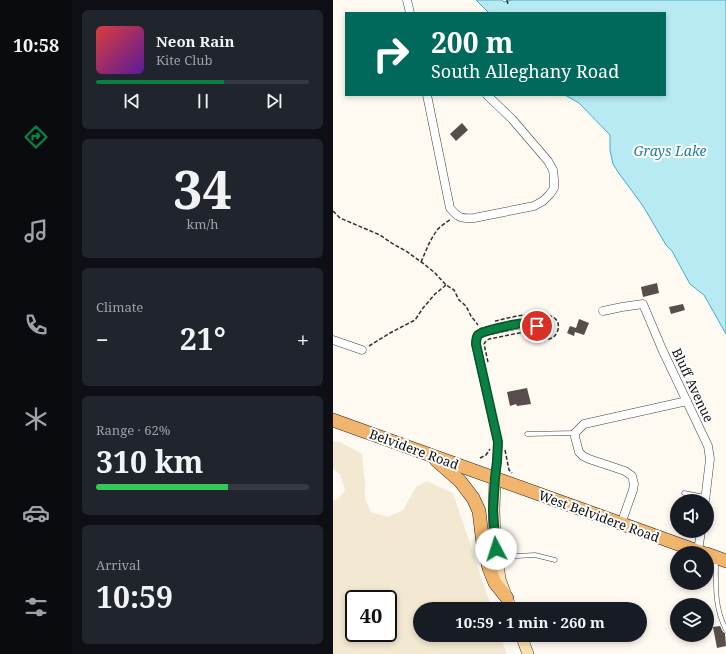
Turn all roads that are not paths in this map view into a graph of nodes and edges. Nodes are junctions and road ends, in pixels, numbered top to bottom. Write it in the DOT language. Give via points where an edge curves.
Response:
graph roads {
  1 [pos="407,0"];
  2 [pos="410,12"];
  3 [pos="427,96"];
  4 [pos="488,96"];
  5 [pos="603,311"];
  6 [pos="547,328"];
  7 [pos="333,340"];
  8 [pos="362,350"];
  9 [pos="687,401"];
  10 [pos="333,420"];
  11 [pos="575,433"];
  12 [pos="527,434"];
  13 [pos="430,455"];
  14 [pos="495,478"];
  15 [pos="684,493"];
  16 [pos="688,494"];
  17 [pos="706,494"];
  18 [pos="621,524"];
  19 [pos="682,546"];
  20 [pos="497,557"];
  21 [pos="555,560"];
  22 [pos="714,583"];
  23 [pos="508,602"];
  24 [pos="508,602"];
  25 [pos="726,630"];
  26 [pos="524,642"];
  27 [pos="528,654"];
  1 -- 2 [label="street"];
  3 -- 4 [label="street" via="450,208 461,218 477,218 534,206 543,202 554,188 553,170 548,161 512,119"];
  5 -- 9 [label="street, Bluff Avenue" via="643,304"];
  6 -- 14 [label="street" via="527,323 482,332 477,336 476,344 498,442"];
  7 -- 8 [label="street"];
  9 -- 11 [label="street" via="590,422"];
  9 -- 17 [label="street, Bluff Avenue" via="708,446 710,459"];
  10 -- 13 [label="main road, Belvidere Road"];
  11 -- 12 [label="lane"];
  11 -- 18 [label="street" via="579,452 583,456 632,476 633,490"];
  13 -- 14 [label="main road, Belvidere Road"];
  13 -- 23 [label="main road" via="460,481 473,498 479,512 489,568"];
  14 -- 18 [label="main road, West Belvidere Road"];
  14 -- 20 [label="street" via="493,510"];
  15 -- 16 [label="lane"];
  18 -- 19 [label="main road, West Belvidere Road"];
  20 -- 21 [label="lane" via="535,555"];
  20 -- 24 [label="street" via="500,579"];
  22 -- 25 [label="lane"];
  26 -- 27 [label="street"];
}
